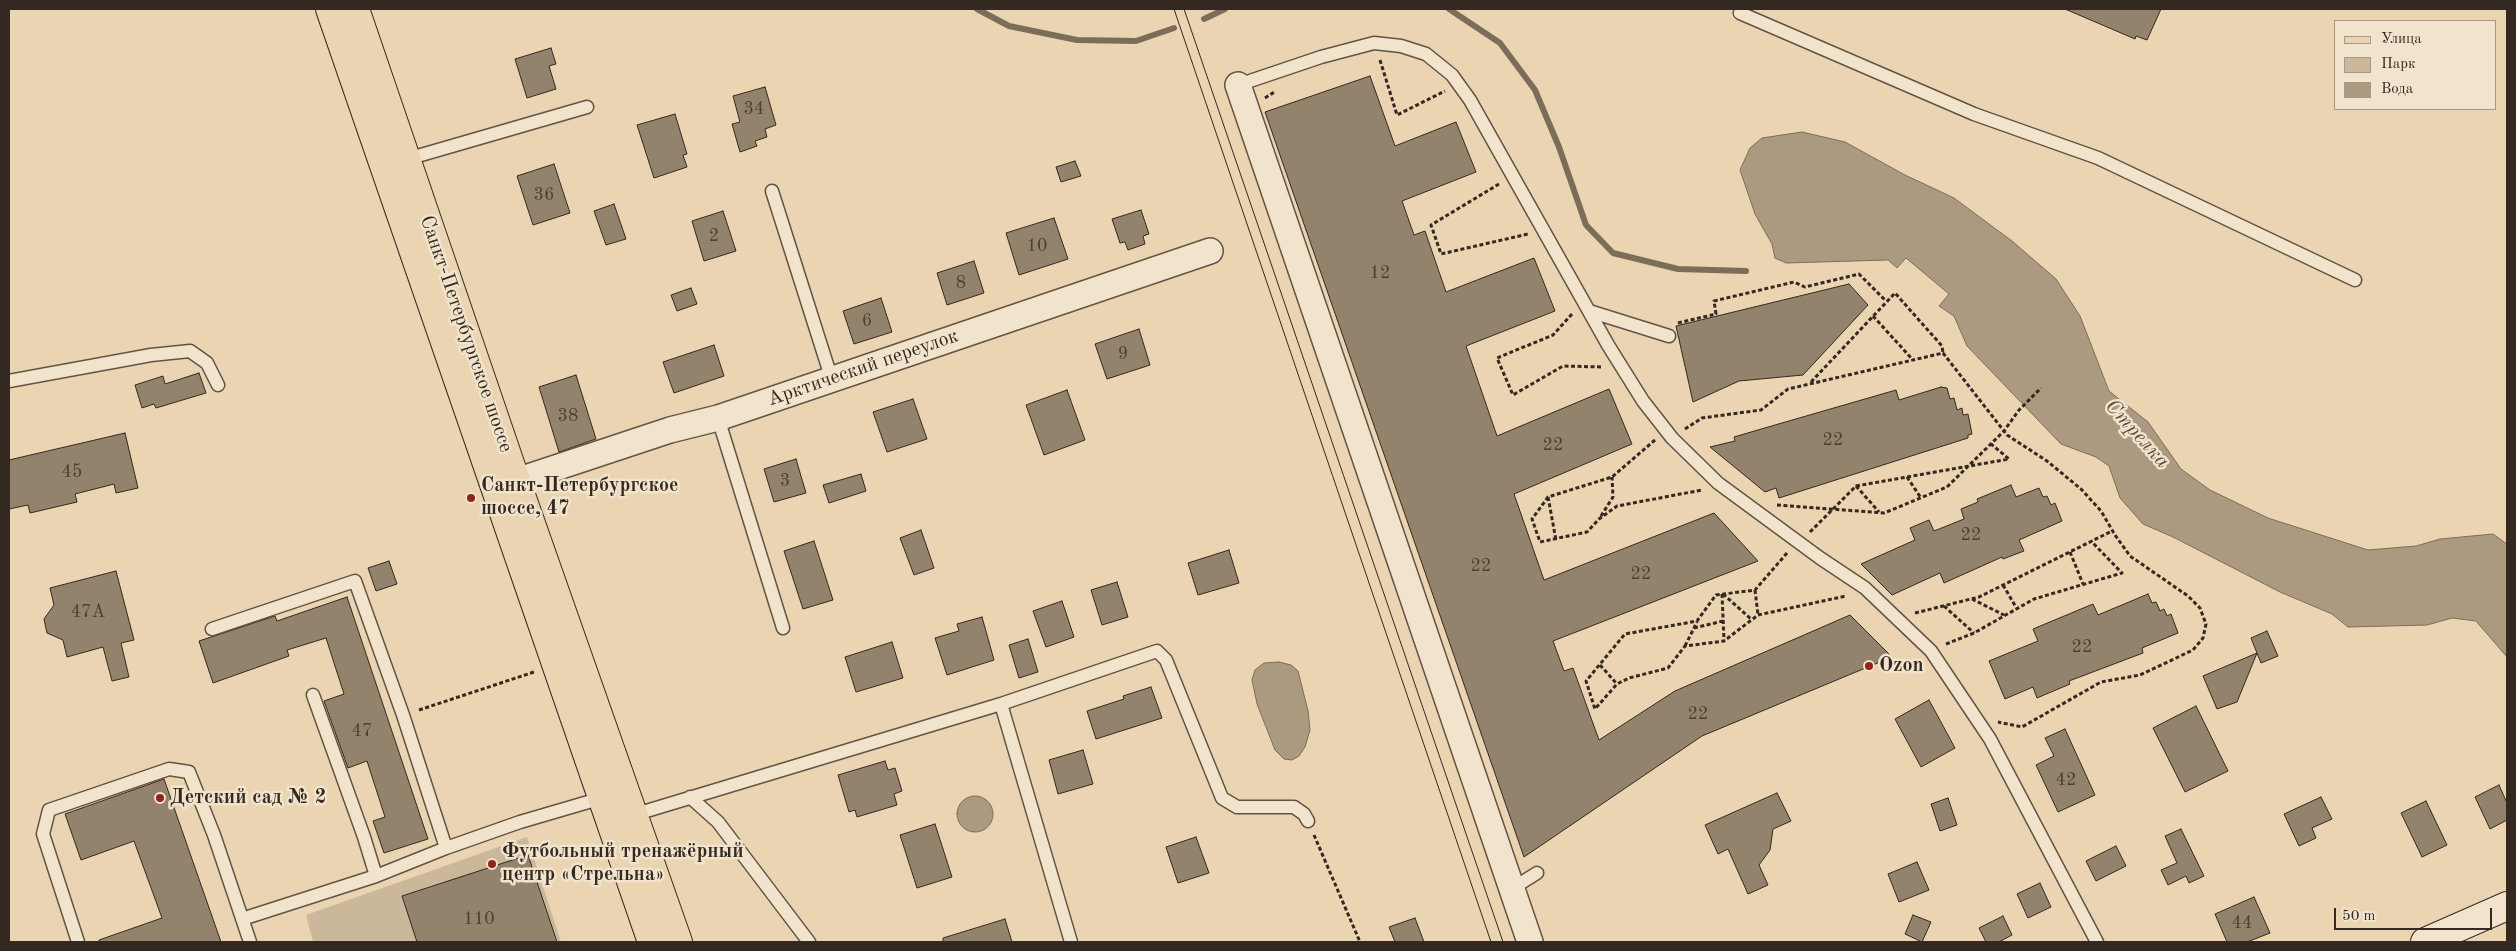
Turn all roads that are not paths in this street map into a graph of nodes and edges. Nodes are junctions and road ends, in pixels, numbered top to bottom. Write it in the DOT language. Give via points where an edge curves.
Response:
graph roads {
  1 [pos="330,9"];
  2 [pos="355,9"];
  3 [pos="1741,9"];
  4 [pos="1238,86"];
  5 [pos="587,106"];
  6 [pos="407,159"];
  7 [pos="772,190"];
  8 [pos="1210,251"];
  9 [pos="2355,280"];
  10 [pos="1587,308"];
  11 [pos="1669,336"];
  12 [pos="832,380"];
  13 [pos="9,381"];
  14 [pos="218,385"];
  15 [pos="718,418"];
  16 [pos="516,481"];
  17 [pos="783,628"];
  18 [pos="212,629"];
  19 [pos="312,695"];
  20 [pos="1001,704"];
  21 [pos="602,798"];
  22 [pos="690,798"];
  23 [pos="633,815"];
  24 [pos="1308,821"];
  25 [pos="446,848"];
  26 [pos="1537,873"];
  27 [pos="376,876"];
  28 [pos="1513,888"];
  29 [pos="2507,906"];
  30 [pos="242,919"];
  31 [pos="78,942"];
  32 [pos="250,942"];
  33 [pos="652,942"];
  34 [pos="678,942"];
  35 [pos="809,942"];
  36 [pos="1071,942"];
  37 [pos="1530,942"];
  38 [pos="2097,942"];
  39 [pos="2425,942"];
  1 -- 21 [label="main road, Санкт-Петербургское шоссе"];
  2 -- 6 [label="main road, Санкт-Петербургское шоссе"];
  3 -- 9 [label="lane" via="1740,13 1974,114 2098,158"];
  4 -- 10 [label="lane" via="1321,57 1374,43 1401,46 1426,54 1452,75 1470,100"];
  4 -- 28 [label="street"];
  5 -- 6 [label="lane"];
  6 -- 16 [label="main road, Санкт-Петербургское шоссе"];
  7 -- 12 [label="lane"];
  8 -- 12 [label="street, Арктический переулок"];
  10 -- 11 [label="lane"];
  10 -- 38 [label="lane" via="1622,370 1672,438 1718,483 1865,588 1931,650 1980,724"];
  12 -- 15 [label="street, Арктический переулок"];
  13 -- 14 [label="lane" via="190,351 206,363"];
  15 -- 16 [label="street, Арктический переулок" via="670,430"];
  15 -- 17 [label="lane"];
  16 -- 23 [label="main road, Санкт-Петербургское шоссе"];
  18 -- 25 [label="lane" via="355,581"];
  19 -- 27 [label="lane"];
  20 -- 22 [label="lane"];
  20 -- 24 [label="lane" via="1157,651 1166,660 1222,798 1237,807 1294,807"];
  20 -- 36 [label="lane"];
  21 -- 25 [label="lane"];
  21 -- 33 [label="main road, Санкт-Петербургское шоссе"];
  22 -- 23 [label="lane"];
  22 -- 35 [label="lane" via="718,822"];
  23 -- 34 [label="main road, Санкт-Петербургское шоссе"];
  25 -- 27 [label="lane"];
  26 -- 28 [label="lane"];
  27 -- 30 [label="lane"];
  28 -- 37 [label="street"];
  29 -- 39 [label="main road"];
  30 -- 31 [label="lane" via="189,772 169,768 49,810 43,834"];
  30 -- 32 [label="lane"];
}
